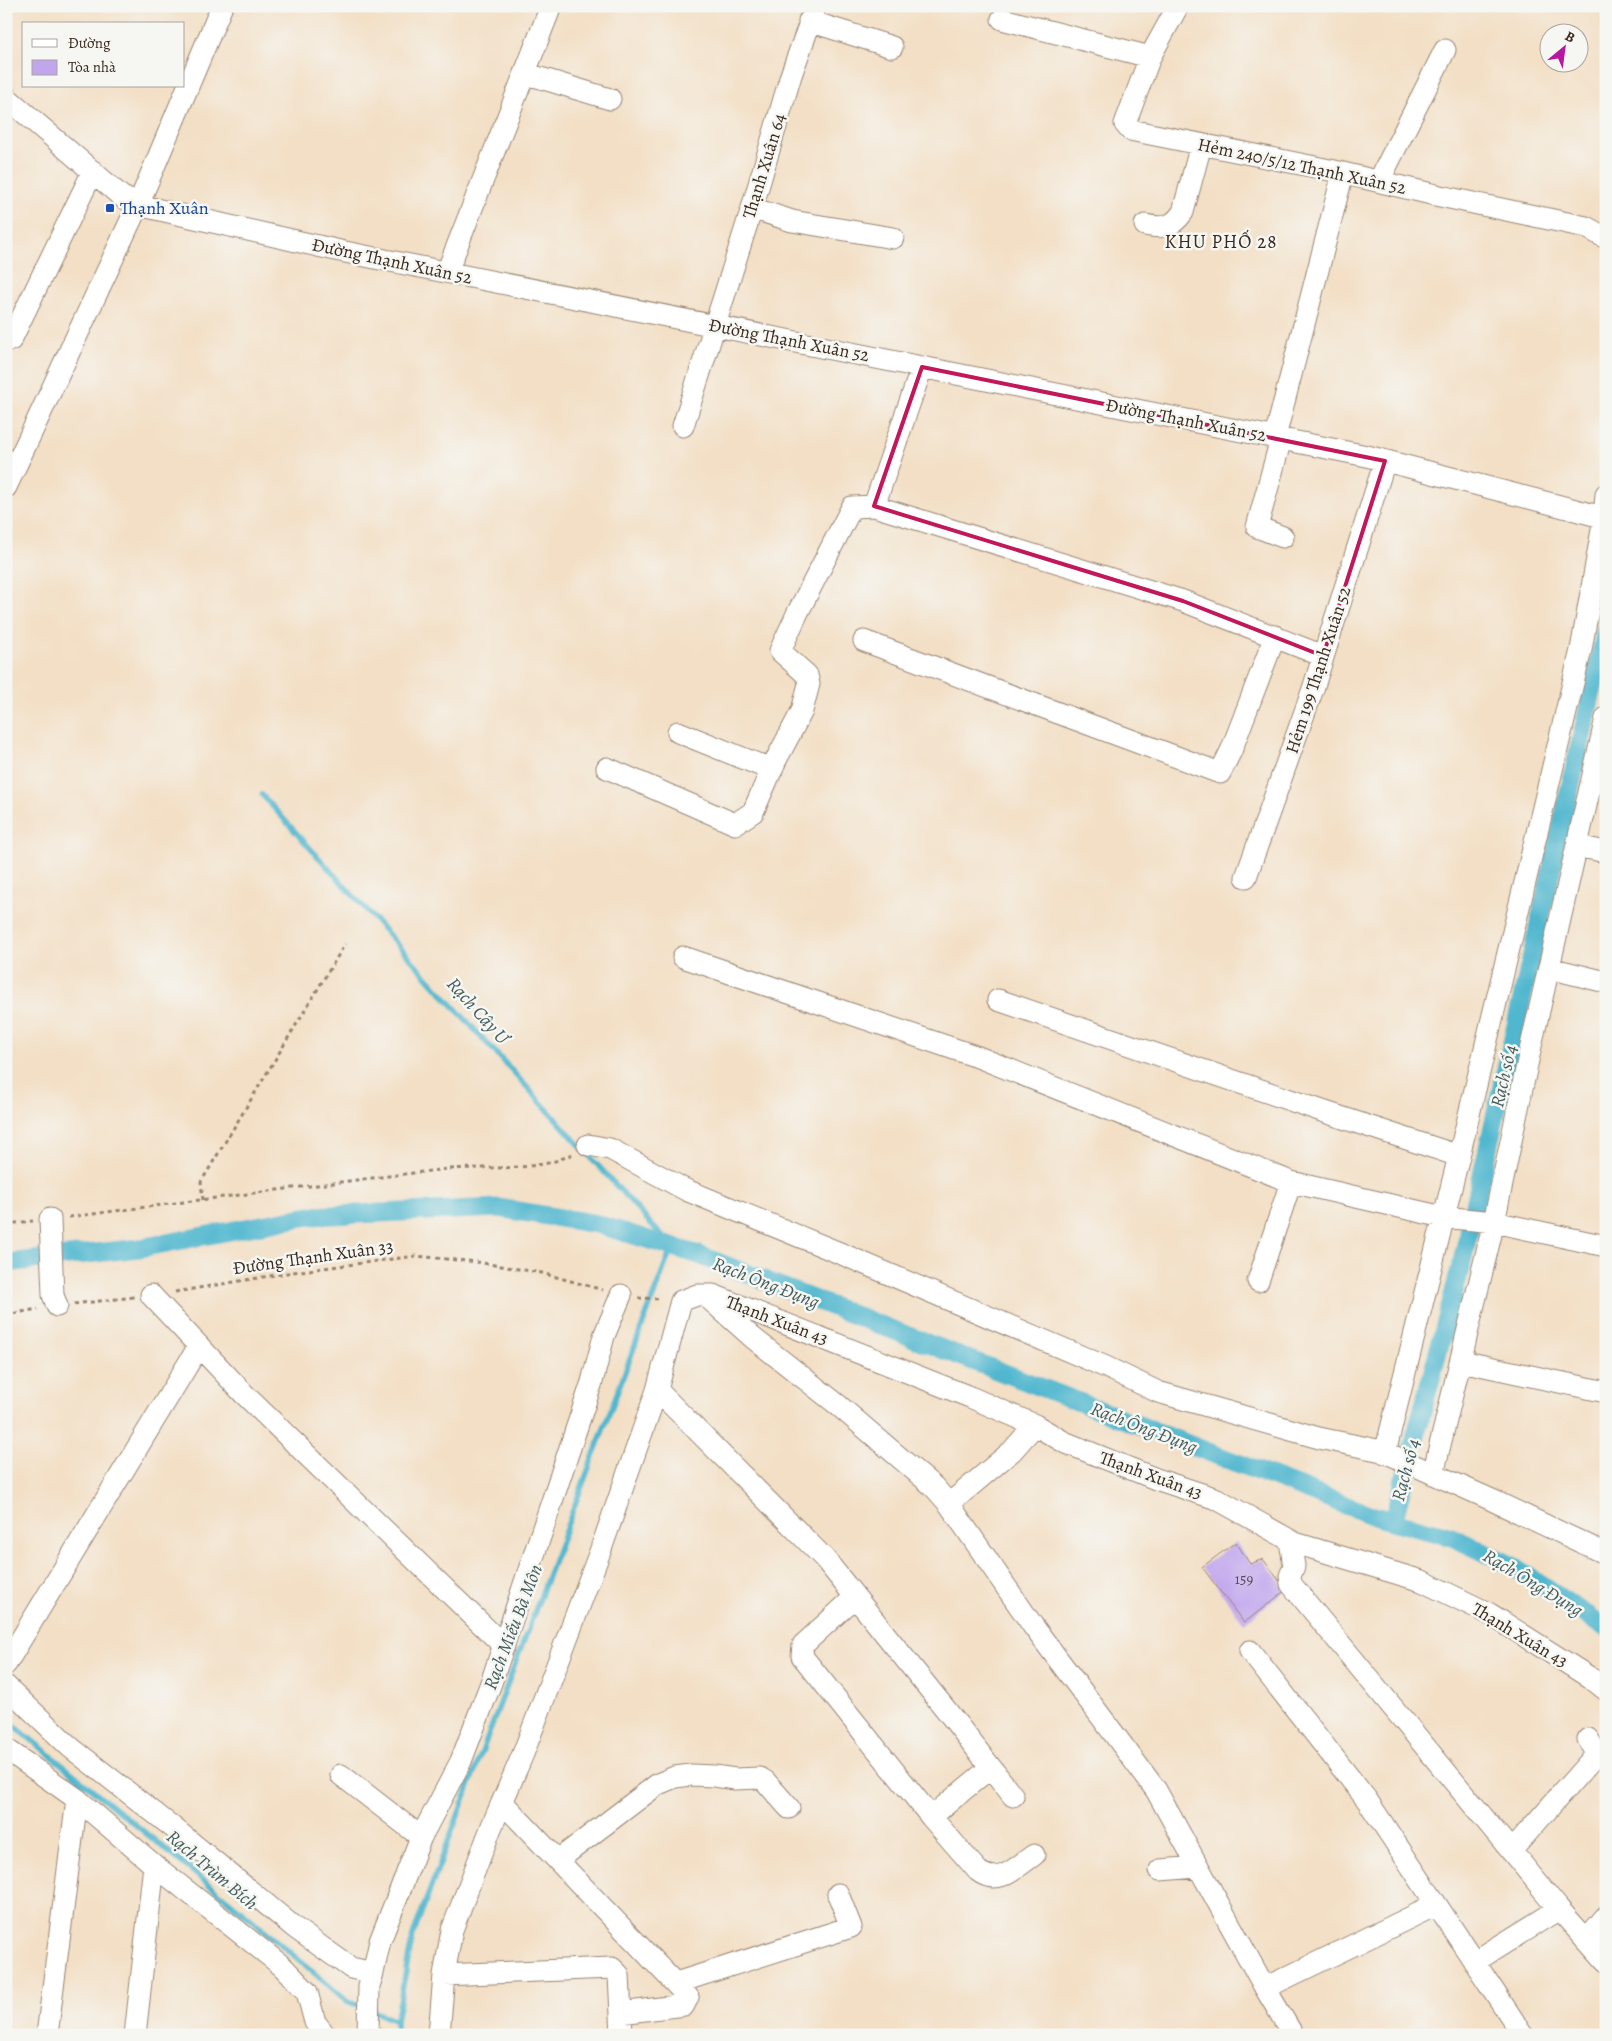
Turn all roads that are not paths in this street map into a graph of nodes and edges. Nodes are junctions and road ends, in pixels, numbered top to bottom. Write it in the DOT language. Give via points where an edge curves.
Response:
graph roads {
  1 [pos="222,6"];
  2 [pos="551,6"];
  3 [pos="1178,6"];
  4 [pos="813,14"];
  5 [pos="1002,19"];
  6 [pos="892,46"];
  7 [pos="1445,50"];
  8 [pos="1150,58"];
  9 [pos="524,73"];
  10 [pos="6,97"];
  11 [pos="610,99"];
  12 [pos="1201,145"];
  13 [pos="93,171"];
  14 [pos="1343,173"];
  15 [pos="1380,181"];
  16 [pos="138,205"];
  17 [pos="752,208"];
  18 [pos="1145,225"];
  19 [pos="1596,228"];
  20 [pos="893,238"];
  21 [pos="1606,238"];
  22 [pos="447,272"];
  23 [pos="713,325"];
  24 [pos="11,340"];
  25 [pos="922,367"];
  26 [pos="683,426"];
  27 [pos="1278,438"];
  28 [pos="1385,460"];
  29 [pos="6,487"];
  30 [pos="1606,494"];
  31 [pos="874,506"];
  32 [pos="1605,518"];
  33 [pos="1283,537"];
  34 [pos="1275,636"];
  35 [pos="864,641"];
  36 [pos="1324,656"];
  37 [pos="1606,718"];
  38 [pos="678,732"];
  39 [pos="607,768"];
  40 [pos="772,770"];
  41 [pos="1577,846"];
  42 [pos="1606,852"];
  43 [pos="1246,878"];
  44 [pos="683,958"];
  45 [pos="1549,968"];
  46 [pos="1606,982"];
  47 [pos="998,1000"];
  48 [pos="588,1145"];
  49 [pos="1460,1156"];
  50 [pos="1291,1182"];
  51 [pos="1444,1217"];
  52 [pos="1493,1222"];
  53 [pos="51,1225"];
  54 [pos="1606,1246"];
  55 [pos="1258,1281"];
  56 [pos="704,1294"];
  57 [pos="151,1295"];
  58 [pos="625,1296"];
  59 [pos="55,1301"];
  60 [pos="199,1346"];
  61 [pos="1461,1361"];
  62 [pos="657,1390"];
  63 [pos="1606,1392"];
  64 [pos="1034,1425"];
  65 [pos="1386,1453"];
  66 [pos="1432,1473"];
  67 [pos="950,1504"];
  68 [pos="1290,1541"];
  69 [pos="1606,1554"];
  70 [pos="855,1597"];
  71 [pos="504,1646"];
  72 [pos="1250,1651"];
  73 [pos="6,1664"];
  74 [pos="6,1686"];
  75 [pos="1606,1690"];
  76 [pos="1588,1739"];
  77 [pos="6,1748"];
  78 [pos="990,1768"];
  79 [pos="341,1776"];
  80 [pos="1013,1796"];
  81 [pos="77,1799"];
  82 [pos="502,1802"];
  83 [pos="788,1808"];
  84 [pos="931,1818"];
  85 [pos="421,1837"];
  86 [pos="1511,1851"];
  87 [pos="1034,1855"];
  88 [pos="558,1860"];
  89 [pos="154,1865"];
  90 [pos="1198,1867"];
  91 [pos="1160,1870"];
  92 [pos="838,1894"];
  93 [pos="1436,1905"];
  94 [pos="1559,1909"];
  95 [pos="1606,1916"];
  96 [pos="1586,1940"];
  97 [pos="1474,1962"];
  98 [pos="1606,1962"];
  99 [pos="373,1973"];
  100 [pos="444,1976"];
  101 [pos="676,1983"];
  102 [pos="1265,1988"];
  103 [pos="622,2013"];
  104 [pos="368,2029"];
  105 [pos="47,2035"];
  106 [pos="136,2035"];
  107 [pos="325,2035"];
  108 [pos="439,2035"];
  109 [pos="622,2035"];
  110 [pos="1293,2035"];
  111 [pos="1523,2035"];
  1 -- 16 [label="street"];
  2 -- 9 [label="street"];
  3 -- 8 [label="street, Hẻm 240/5/12 Thạnh Xuân 52"];
  4 -- 6 [label="street"];
  4 -- 17 [label="street, Thạnh Xuân 64" via="791,75"];
  5 -- 8 [label="street"];
  7 -- 15 [label="street"];
  8 -- 12 [label="street, Hẻm 240/5/12 Thạnh Xuân 52" via="1125,124 1130,130"];
  9 -- 11 [label="street"];
  9 -- 22 [label="street"];
  10 -- 13 [label="street, Đường Thạnh Xuân 52"];
  12 -- 14 [label="street, Hẻm 240/5/12 Thạnh Xuân 52"];
  12 -- 18 [label="street" via="1178,220 1159,228"];
  13 -- 16 [label="street, Đường Thạnh Xuân 52" via="121,196"];
  13 -- 24 [label="street"];
  14 -- 15 [label="street, Hẻm 240/5/12 Thạnh Xuân 52"];
  14 -- 27 [label="street"];
  15 -- 19 [label="street, Hẻm 240/5/12 Thạnh Xuân 52"];
  16 -- 22 [label="street, Đường Thạnh Xuân 52"];
  16 -- 29 [label="street"];
  17 -- 20 [label="street" via="792,221"];
  17 -- 23 [label="street, Thạnh Xuân 64"];
  19 -- 21 [label="street, Hẻm 240/5/12 Thạnh Xuân 52"];
  22 -- 23 [label="street, Đường Thạnh Xuân 52"];
  23 -- 25 [label="street, Đường Thạnh Xuân 52"];
  23 -- 26 [label="street, Thạnh Xuân 64"];
  25 -- 27 [label="street, Đường Thạnh Xuân 52"];
  25 -- 31 [label="street"];
  27 -- 28 [label="street, Đường Thạnh Xuân 52"];
  27 -- 33 [label="street" via="1257,527"];
  28 -- 32 [label="street, Đường Thạnh Xuân 52"];
  28 -- 36 [label="street, Hẻm 199 Thạnh Xuân 52"];
  30 -- 32 [label="street"];
  31 -- 34 [label="street" via="1183,601"];
  31 -- 40 [label="street" via="852,507 780,651 808,675 809,684 802,711"];
  32 -- 49 [label="street" via="1581,650"];
  34 -- 35 [label="street" via="1220,773"];
  34 -- 36 [label="street"];
  36 -- 43 [label="street, Hẻm 199 Thạnh Xuân 52"];
  37 -- 41 [label="street"];
  38 -- 40 [label="street"];
  39 -- 40 [label="street" via="735,824 753,812"];
  41 -- 42 [label="street"];
  41 -- 45 [label="street"];
  44 -- 50 [label="street" via="978,1057"];
  45 -- 46 [label="street"];
  45 -- 52 [label="street"];
  47 -- 49 [label="street"];
  48 -- 65 [label="street" via="610,1149 686,1190 842,1254 1158,1392 1319,1438"];
  49 -- 51 [label="street"];
  50 -- 51 [label="street"];
  50 -- 55 [label="street"];
  51 -- 52 [label="street"];
  51 -- 65 [label="street"];
  52 -- 54 [label="street"];
  52 -- 61 [label="street"];
  53 -- 59 [label="street"];
  56 -- 62 [label="street, Thạnh Xuân 43" via="673,1300"];
  56 -- 64 [label="street, Thạnh Xuân 43" via="818,1335"];
  56 -- 67 [label="street" via="934,1486"];
  57 -- 60 [label="street"];
  58 -- 71 [label="street" via="604,1336 592,1382"];
  60 -- 71 [label="street" via="245,1395"];
  60 -- 73 [label="street"];
  61 -- 63 [label="street"];
  61 -- 66 [label="street"];
  62 -- 70 [label="street" via="824,1558"];
  62 -- 82 [label="street" via="601,1549"];
  64 -- 67 [label="street" via="1012,1451"];
  64 -- 68 [label="street, Thạnh Xuân 43" via="1064,1442 1156,1479 1217,1499"];
  65 -- 66 [label="street"];
  66 -- 69 [label="street"];
  67 -- 90 [label="street" via="1033,1626 1156,1790"];
  68 -- 75 [label="street, Thạnh Xuân 43" via="1422,1581 1490,1614"];
  68 -- 86 [label="street" via="1294,1566 1291,1584"];
  70 -- 78 [label="street"];
  70 -- 84 [label="street" via="803,1645 802,1656"];
  71 -- 85 [label="street" via="461,1761"];
  72 -- 93 [label="street" via="1367,1800"];
  74 -- 99 [label="street" via="70,1747 296,1928 351,1968"];
  76 -- 86 [label="street" via="1595,1750 1593,1758"];
  77 -- 81 [label="street"];
  78 -- 80 [label="street"];
  78 -- 84 [label="street"];
  79 -- 85 [label="street"];
  81 -- 89 [label="street"];
  81 -- 105 [label="street"];
  82 -- 88 [label="street"];
  82 -- 100 [label="street" via="452,1930"];
  83 -- 88 [label="street" via="760,1778 735,1780 691,1774 675,1776 658,1784"];
  84 -- 87 [label="street" via="978,1871 988,1877 999,1878"];
  85 -- 99 [label="street" via="380,1941"];
  86 -- 94 [label="street"];
  88 -- 101 [label="street"];
  89 -- 106 [label="street"];
  89 -- 107 [label="street" via="282,1966 307,1992 315,2022"];
  90 -- 91 [label="street"];
  90 -- 102 [label="street"];
  92 -- 101 [label="street" via="851,1927"];
  93 -- 97 [label="street"];
  93 -- 102 [label="street"];
  94 -- 96 [label="street"];
  94 -- 97 [label="street"];
  95 -- 96 [label="street"];
  96 -- 98 [label="street"];
  97 -- 111 [label="street"];
  99 -- 104 [label="street" via="369,1986"];
  100 -- 103 [label="street" via="612,1968 619,1975"];
  100 -- 108 [label="street"];
  101 -- 103 [label="street" via="688,1998 684,2005"];
  102 -- 110 [label="street"];
  103 -- 109 [label="street"];
}
